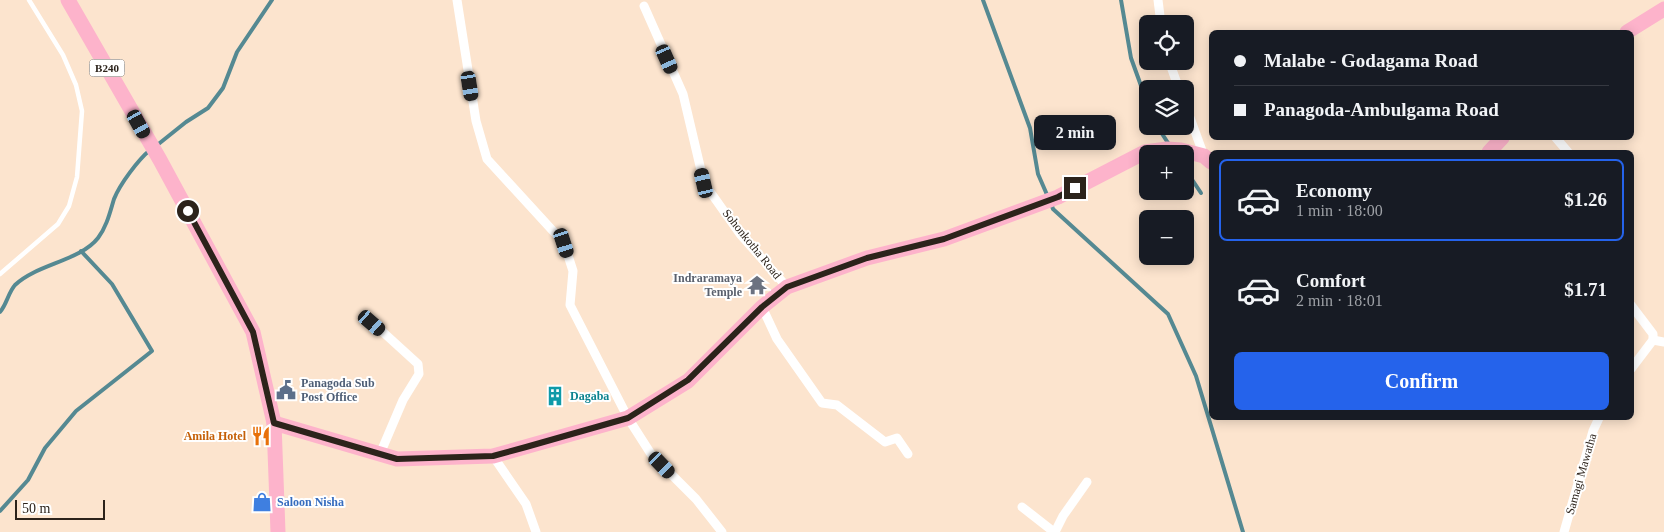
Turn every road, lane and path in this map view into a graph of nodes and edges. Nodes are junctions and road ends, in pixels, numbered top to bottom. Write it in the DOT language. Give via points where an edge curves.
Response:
graph roads {
  1 [pos="29,0"];
  2 [pos="68,0"];
  3 [pos="456,0"];
  4 [pos="1158,0"];
  5 [pos="644,6"];
  6 [pos="1664,9"];
  7 [pos="1160,15"];
  8 [pos="1630,30"];
  9 [pos="1194,126"];
  10 [pos="1500,140"];
  11 [pos="1558,140"];
  12 [pos="1491,150"];
  13 [pos="1566,150"];
  14 [pos="1207,159"];
  15 [pos="0,274"];
  16 [pos="787,287"];
  17 [pos="762,307"];
  18 [pos="1634,309"];
  19 [pos="372,323"];
  20 [pos="1661,341"];
  21 [pos="1634,366"];
  22 [pos="628,418"];
  23 [pos="1598,420"];
  24 [pos="274,423"];
  25 [pos="380,454"];
  26 [pos="908,454"];
  27 [pos="493,456"];
  28 [pos="1087,482"];
  29 [pos="1022,507"];
  30 [pos="278,532"];
  31 [pos="536,532"];
  32 [pos="722,532"];
  33 [pos="1055,532"];
  34 [pos="1564,532"];
  1 -- 15 [label="lane" via="64,54 76,85 82,111 77,177 69,206 58,224"];
  2 -- 24 [label="main road, B240" via="253,332"];
  3 -- 22 [label="street" via="476,121 487,159 564,243 573,271 570,305"];
  4 -- 7 [label="street"];
  5 -- 16 [label="street, Sohonkotha Road" via="683,94 704,183 740,234"];
  6 -- 8 [label="main road"];
  9 -- 14 [label="street"];
  10 -- 12 [label="main road"];
  11 -- 13 [label="street"];
  14 -- 16 [label="main road" via="1174,149 1145,152 1058,197 944,239 867,258"];
  16 -- 17 [label="main road"];
  17 -- 22 [label="main road" via="688,380"];
  17 -- 26 [label="street" via="777,340 822,403 837,405 885,442 897,438"];
  18 -- 20 [label="street"];
  19 -- 25 [label="street" via="418,364 419,374 403,400"];
  20 -- 21 [label="street"];
  22 -- 27 [label="main road"];
  22 -- 32 [label="street" via="651,454 696,499"];
  23 -- 34 [label="street, Samagi Mawatha"];
  24 -- 25 [label="main road"];
  24 -- 30 [label="main road, B240"];
  25 -- 27 [label="main road" via="397,459"];
  27 -- 31 [label="street" via="526,504"];
  28 -- 33 [label="street"];
  29 -- 33 [label="street"];
}
